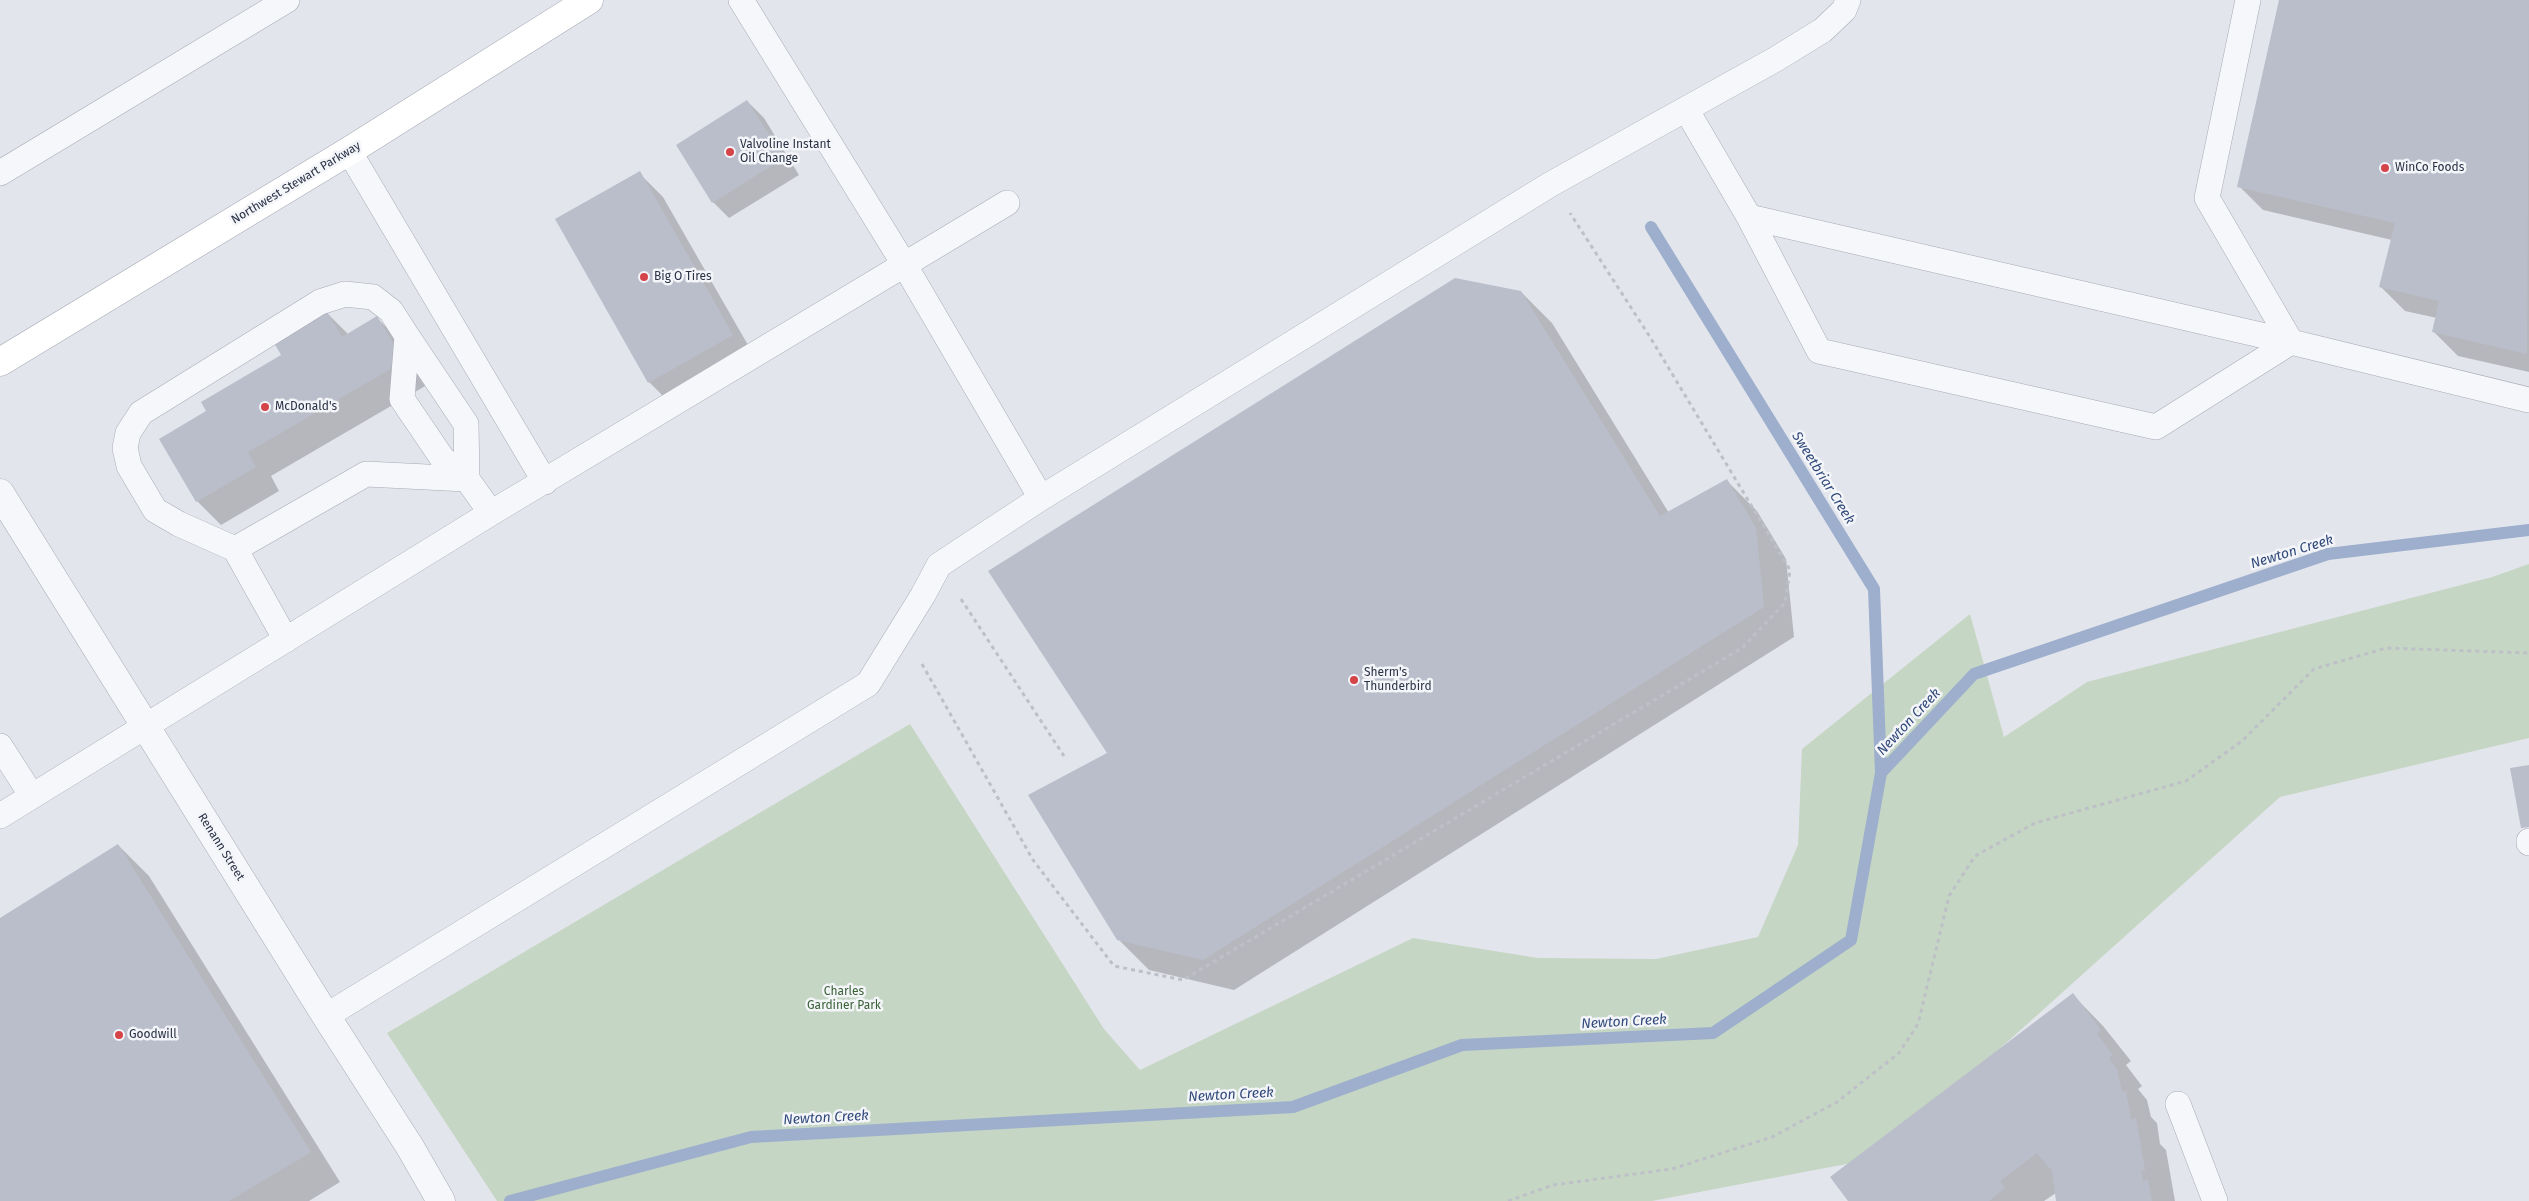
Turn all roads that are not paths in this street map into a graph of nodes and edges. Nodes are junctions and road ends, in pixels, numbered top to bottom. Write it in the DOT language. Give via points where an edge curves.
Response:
graph roads {
  1 [pos="287,0"];
  2 [pos="589,0"];
  3 [pos="741,0"];
  4 [pos="1848,0"];
  5 [pos="2248,0"];
  6 [pos="1686,109"];
  7 [pos="349,151"];
  8 [pos="0,173"];
  9 [pos="1007,203"];
  10 [pos="1749,217"];
  11 [pos="904,264"];
  12 [pos="407,336"];
  13 [pos="2291,342"];
  14 [pos="0,362"];
  15 [pos="2529,400"];
  16 [pos="467,479"];
  17 [pos="545,482"];
  18 [pos="0,493"];
  19 [pos="1041,498"];
  20 [pos="492,513"];
  21 [pos="235,549"];
  22 [pos="286,640"];
  23 [pos="145,726"];
  24 [pos="0,746"];
  25 [pos="32,796"];
  26 [pos="0,816"];
  27 [pos="326,1016"];
  28 [pos="2178,1104"];
  29 [pos="441,1201"];
  30 [pos="2214,1201"];
  1 -- 8 [label="lane"];
  2 -- 7 [label="main road, Northwest Stewart Parkway"];
  3 -- 11 [label="lane"];
  4 -- 6 [label="lane" via="1844,10 1822,30"];
  5 -- 13 [label="lane" via="2207,198"];
  6 -- 10 [label="lane"];
  6 -- 19 [label="lane" via="1551,184"];
  7 -- 14 [label="main road, Northwest Stewart Parkway"];
  7 -- 17 [label="lane"];
  9 -- 11 [label="lane"];
  10 -- 13 [label="lane"];
  10 -- 13 [label="lane" via="1819,351 2156,427"];
  11 -- 17 [label="lane"];
  11 -- 19 [label="lane"];
  12 -- 16 [label="lane" via="466,424"];
  12 -- 16 [label="lane" via="402,399 442,458"];
  12 -- 21 [label="lane" via="391,311 373,297 345,294 320,302 141,412 128,433 125,448 128,466 155,510"];
  13 -- 15 [label="lane"];
  16 -- 20 [label="lane"];
  16 -- 21 [label="lane" via="366,474"];
  17 -- 20 [label="lane"];
  18 -- 23 [label="street, Renann Street"];
  19 -- 27 [label="lane" via="938,565 868,684"];
  20 -- 22 [label="lane"];
  21 -- 22 [label="lane"];
  22 -- 23 [label="lane"];
  23 -- 25 [label="lane"];
  23 -- 27 [label="street, Renann Street"];
  24 -- 25 [label="lane"];
  25 -- 26 [label="lane"];
  27 -- 29 [label="street, Renann Street"];
  28 -- 30 [label="lane"];
}
